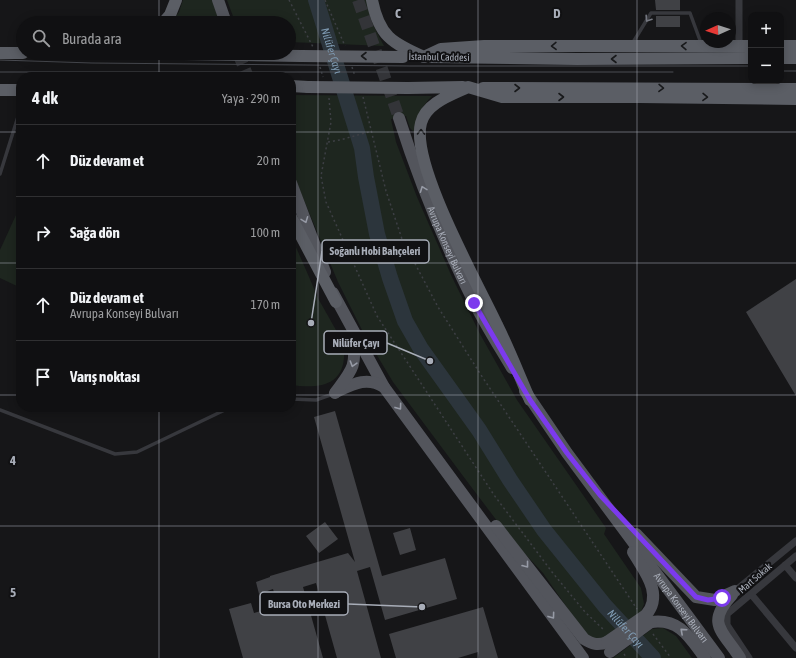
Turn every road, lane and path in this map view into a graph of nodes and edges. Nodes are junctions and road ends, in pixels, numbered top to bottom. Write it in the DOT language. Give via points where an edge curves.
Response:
graph roads {
  1 [pos="176,0"];
  2 [pos="218,0"];
  3 [pos="289,0"];
  4 [pos="325,0"];
  5 [pos="372,0"];
  6 [pos="739,0"];
  7 [pos="169,16"];
  8 [pos="224,16"];
  9 [pos="700,40"];
  10 [pos="630,46"];
  11 [pos="700,46"];
  12 [pos="739,46"];
  13 [pos="748,46"];
  14 [pos="784,46"];
  15 [pos="796,46"];
  16 [pos="313,47"];
  17 [pos="347,52"];
  18 [pos="0,53"];
  19 [pos="16,53"];
  20 [pos="296,56"];
  21 [pos="424,57"];
  22 [pos="748,58"];
  23 [pos="784,58"];
  24 [pos="796,58"];
  25 [pos="352,65"];
  26 [pos="319,66"];
  27 [pos="356,78"];
  28 [pos="324,79"];
  29 [pos="296,86"];
  30 [pos="468,87"];
  31 [pos="796,89"];
  32 [pos="0,90"];
  33 [pos="16,90"];
  34 [pos="361,91"];
  35 [pos="328,93"];
  36 [pos="796,99"];
  37 [pos="399,118"];
  38 [pos="16,123"];
  39 [pos="372,131"];
  40 [pos="328,142"];
  41 [pos="0,174"];
  42 [pos="296,196"];
  43 [pos="296,226"];
  44 [pos="336,302"];
  45 [pos="352,330"];
  46 [pos="384,387"];
  47 [pos="335,393"];
  48 [pos="296,399"];
  49 [pos="530,400"];
  50 [pos="0,410"];
  51 [pos="221,412"];
  52 [pos="446,472"];
  53 [pos="600,495"];
  54 [pos="796,541"];
  55 [pos="796,556"];
  56 [pos="785,565"];
  57 [pos="796,578"];
  58 [pos="735,591"];
  59 [pos="751,594"];
  60 [pos="696,597"];
  61 [pos="647,620"];
  62 [pos="718,622"];
  63 [pos="611,647"];
  64 [pos="796,648"];
  65 [pos="583,658"];
  66 [pos="627,658"];
  67 [pos="671,658"];
  68 [pos="705,658"];
  69 [pos="720,658"];
  70 [pos="740,658"];
  71 [pos="749,658"];
  1 -- 7 [label="highway"];
  2 -- 8 [label="main road"];
  3 -- 16 [label="path"];
  4 -- 17 [label="path"];
  5 -- 21 [label="highway" via="377,21 393,42"];
  6 -- 12 [label="street"];
  9 -- 10 [label="lane, one-way" via="690,13 651,13"];
  11 -- 10 [label="highway, one-way"];
  10 -- 21 [label="highway, one-way" via="465,47 441,49"];
  12 -- 13 [label="highway"];
  14 -- 15 [label="highway"];
  18 -- 19 [label="highway"];
  21 -- 20 [label="highway, İstanbul Caddesi, one-way, bridge"];
  22 -- 21 [label="highway, İstanbul Caddesi, one-way"];
  23 -- 24 [label="highway"];
  25 -- 27 [label="path"];
  26 -- 28 [label="path"];
  29 -- 30 [label="highway, bridge"];
  30 -- 31 [label="highway, one-way"];
  30 -- 36 [label="highway, one-way" via="502,97"];
  49 -- 30 [label="highway, one-way" via="497,325 458,247 425,165 421,123 428,110"];
  32 -- 33 [label="highway"];
  34 -- 39 [label="path"];
  35 -- 40 [label="path" via="331,122"];
  49 -- 37 [label="main road, Avrupa Konseyi Bulvarı, one-way" via="474,303 452,257 428,202"];
  38 -- 41 [label="lane"];
  39 -- 40 [label="path"];
  39 -- 61 [label="path" via="386,191 402,239 438,307 480,375"];
  40 -- 63 [label="path" via="321,176 326,202 377,316 494,495"];
  42 -- 44 [label="main road, one-way"];
  43 -- 44 [label="highway"];
  44 -- 45 [label="main road"];
  45 -- 46 [label="main road"];
  45 -- 47 [label="main road, one-way" via="356,356 351,371"];
  46 -- 47 [label="main road" via="377,382 366,380"];
  46 -- 52 [label="main road, one-way"];
  47 -- 48 [label="lane" via="316,400"];
  49 -- 53 [label="main road, Avrupa Konseyi Bulvarı"];
  50 -- 51 [label="lane" via="115,454 138,452"];
  52 -- 63 [label="main road, one-way" via="482,509 584,639 592,644"];
  52 -- 65 [label="main road, one-way"];
  53 -- 60 [label="main road"];
  53 -- 61 [label="main road" via="652,584 654,599"];
  53 -- 69 [label="main road, Avrupa Konseyi Bulvarı"];
  54 -- 58 [label="street, Mart Sokak"];
  55 -- 56 [label="street, Mart Sokak"];
  56 -- 57 [label="street"];
  56 -- 59 [label="street, Mart Sokak"];
  58 -- 60 [label="main road" via="715,600"];
  58 -- 62 [label="main road" via="722,605"];
  59 -- 64 [label="street"];
  59 -- 71 [label="street, Mart Sokak" via="727,614 727,625"];
  60 -- 62 [label="main road" via="713,611"];
  61 -- 63 [label="main road, bridge"];
  61 -- 67 [label="path"];
  68 -- 61 [label="main road, one-way" via="684,631 673,623"];
  62 -- 70 [label="main road"];
  63 -- 66 [label="path"];
}
